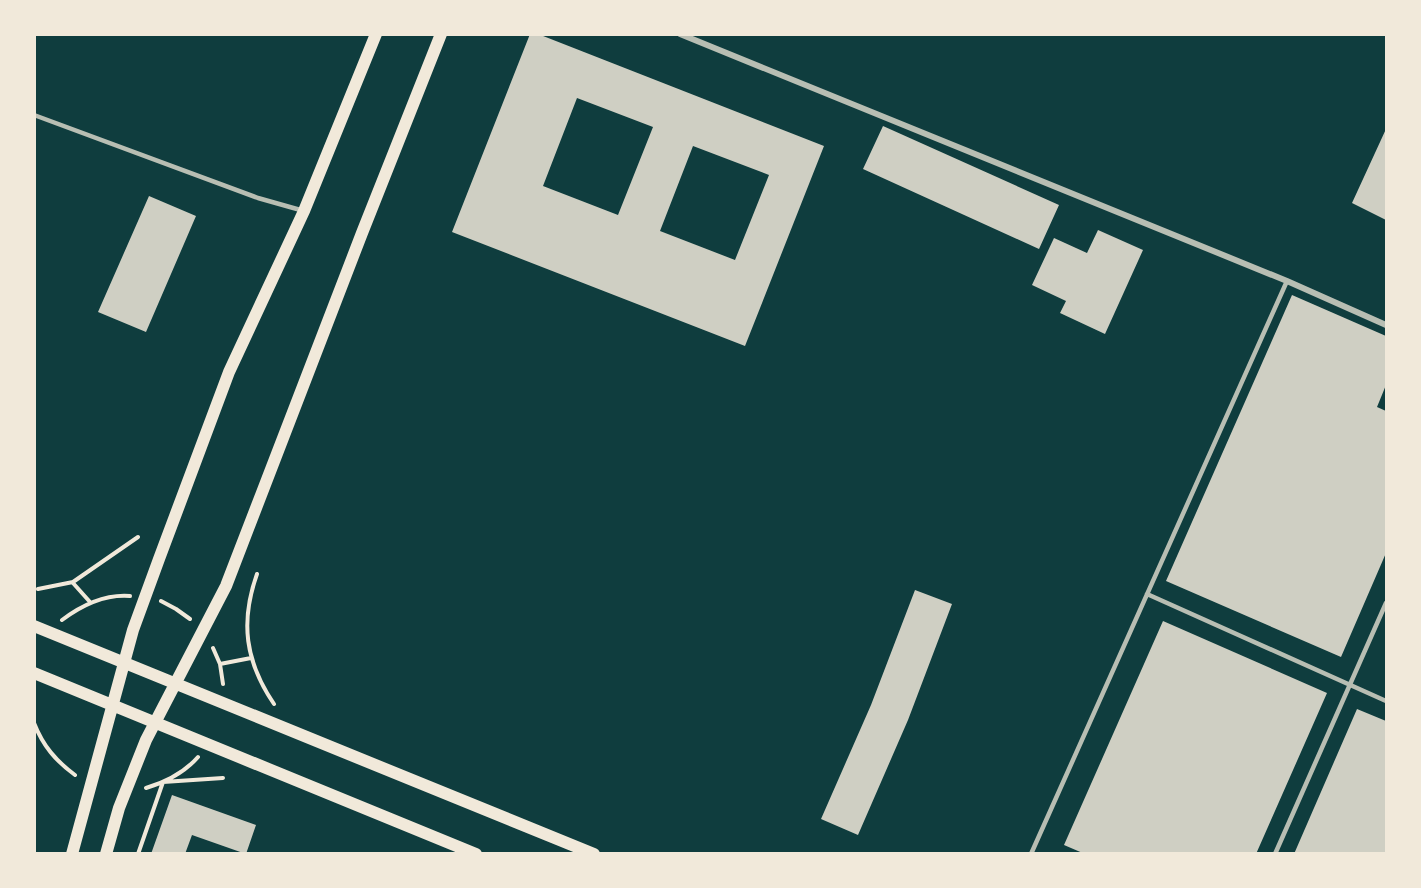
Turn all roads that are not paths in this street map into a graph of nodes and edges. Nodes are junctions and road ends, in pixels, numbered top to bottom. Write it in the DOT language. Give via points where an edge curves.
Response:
graph roads {
  1 [pos="376,34"];
  2 [pos="441,34"];
  3 [pos="680,34"];
  4 [pos="34,116"];
  5 [pos="304,211"];
  6 [pos="1287,281"];
  7 [pos="1386,325"];
  8 [pos="1147,594"];
  9 [pos="1386,603"];
  10 [pos="34,626"];
  11 [pos="124,662"];
  12 [pos="34,673"];
  13 [pos="175,683"];
  14 [pos="1350,685"];
  15 [pos="1386,701"];
  16 [pos="113,705"];
  17 [pos="154,723"];
  18 [pos="72,854"];
  19 [pos="106,854"];
  20 [pos="476,854"];
  21 [pos="594,854"];
  22 [pos="1031,854"];
  23 [pos="1275,854"];
  1 -- 5 [label="main road"];
  2 -- 13 [label="main road" via="226,586"];
  3 -- 6 [label="street"];
  4 -- 5 [label="lane" via="258,198"];
  5 -- 11 [label="main road" via="229,372"];
  6 -- 7 [label="street"];
  6 -- 8 [label="lane"];
  8 -- 14 [label="lane"];
  8 -- 22 [label="lane"];
  9 -- 14 [label="lane"];
  10 -- 11 [label="main road"];
  11 -- 13 [label="main road"];
  11 -- 16 [label="main road"];
  12 -- 16 [label="main road"];
  13 -- 17 [label="main road"];
  13 -- 21 [label="main road"];
  14 -- 15 [label="lane"];
  14 -- 23 [label="lane"];
  16 -- 17 [label="main road"];
  16 -- 18 [label="main road"];
  17 -- 19 [label="main road" via="119,808"];
  17 -- 20 [label="main road"];
}
